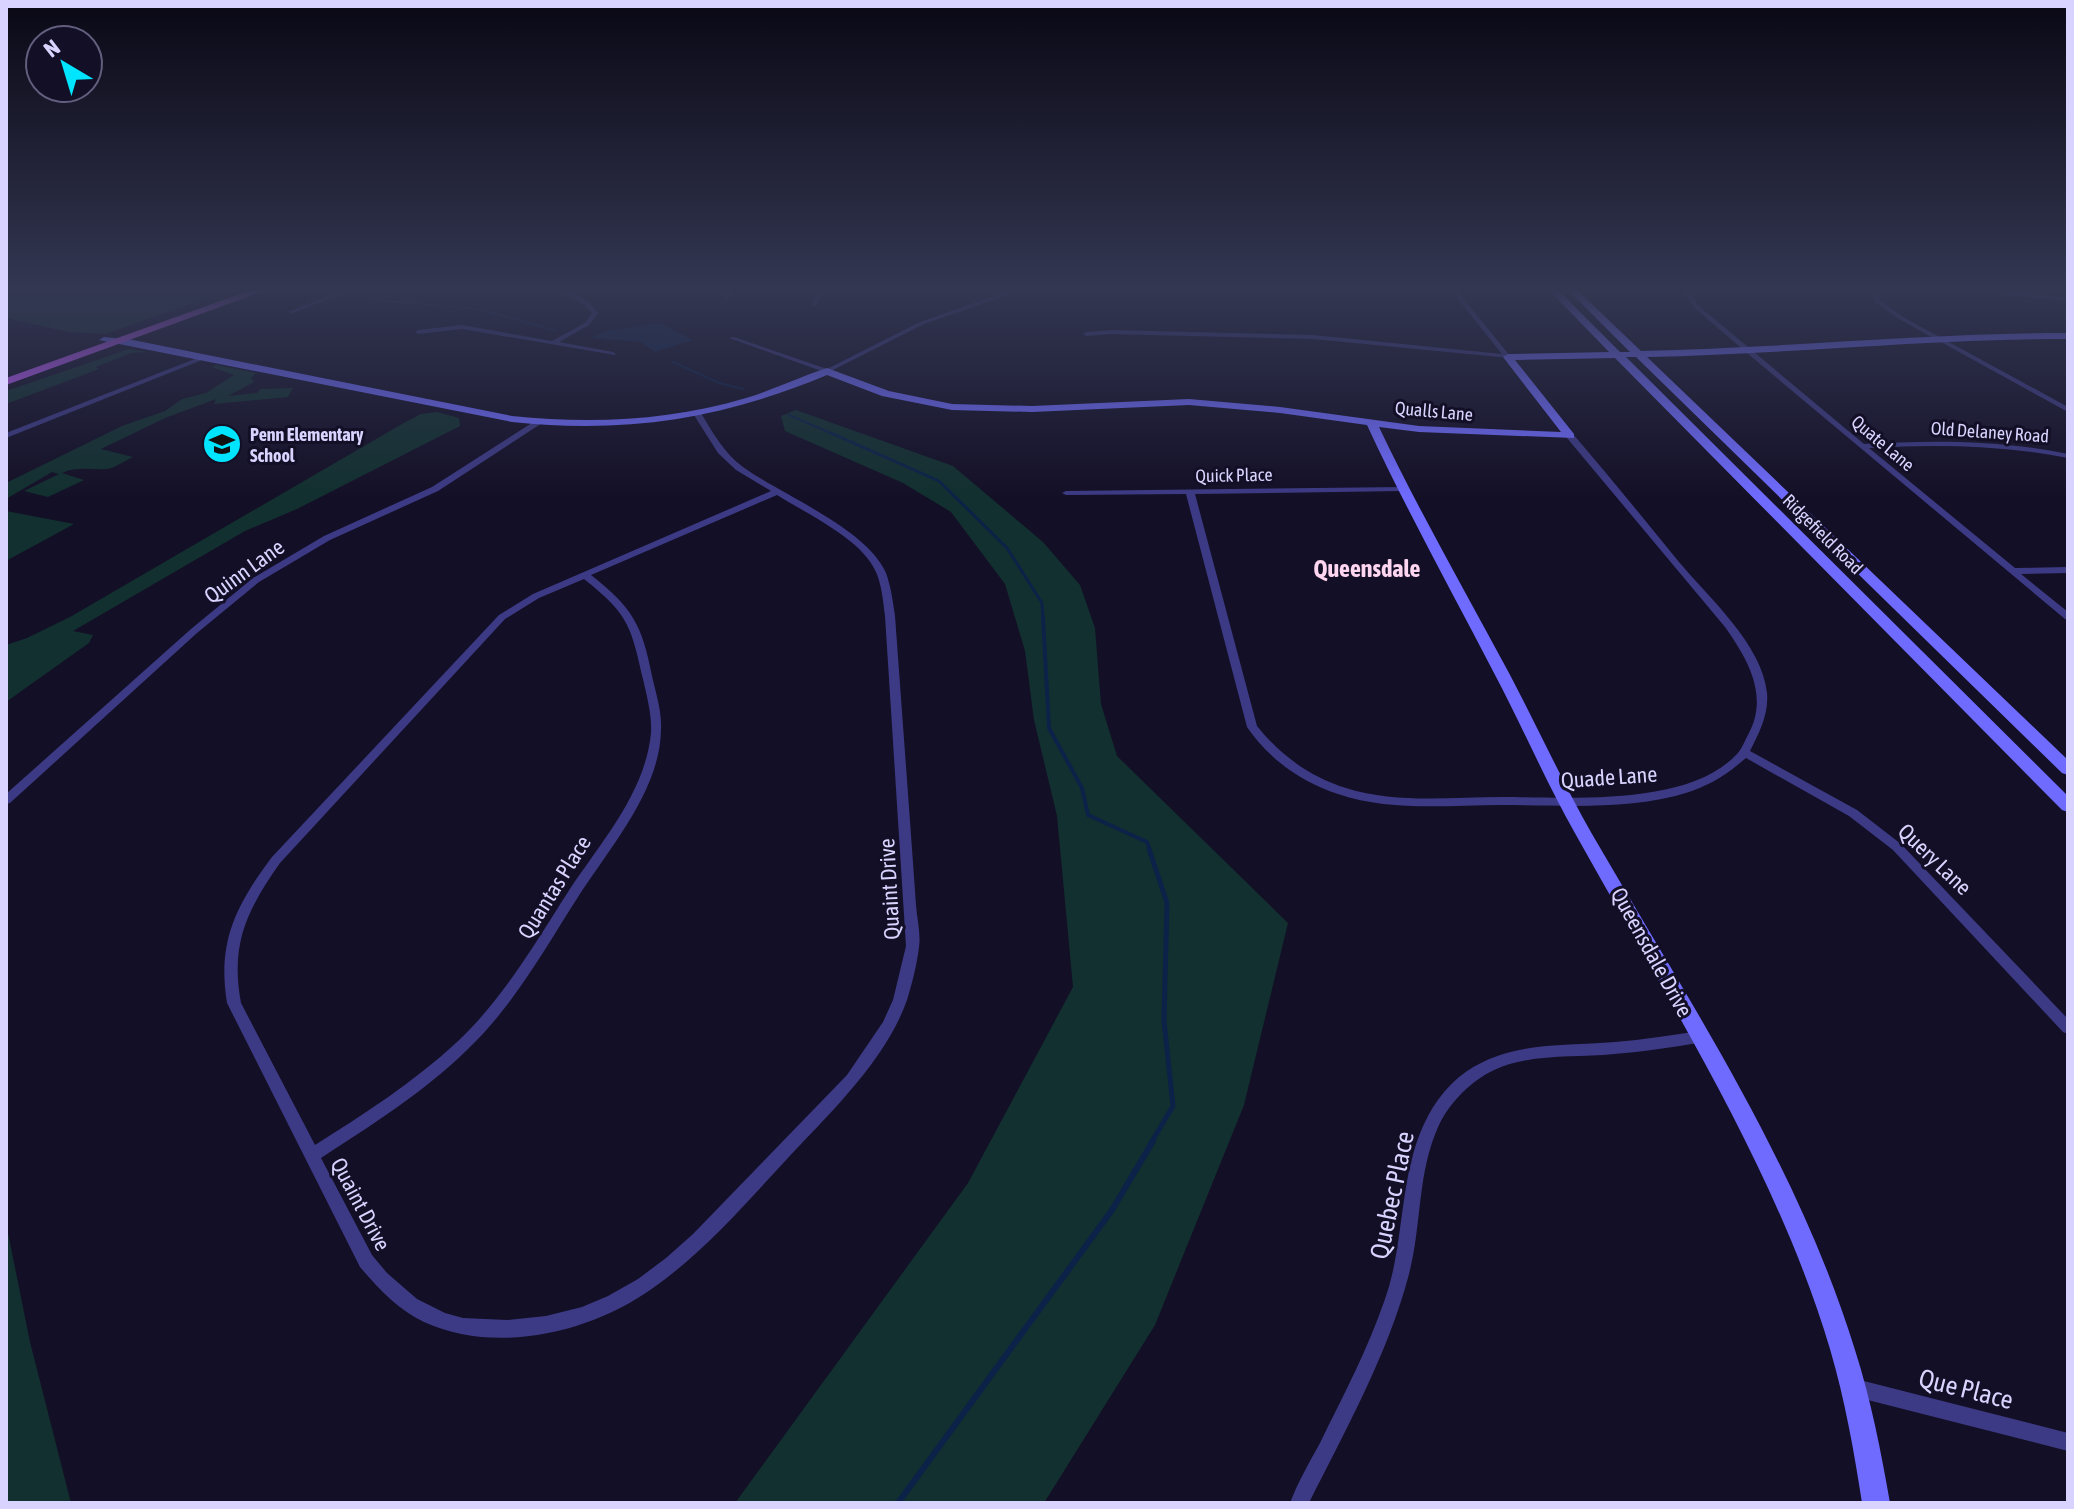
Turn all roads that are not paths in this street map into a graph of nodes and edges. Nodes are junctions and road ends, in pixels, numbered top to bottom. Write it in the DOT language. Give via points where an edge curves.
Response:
graph roads {
  1 [pos="52,358"];
  2 [pos="72,358"];
  3 [pos="201,358"];
  4 [pos="212,358"];
  5 [pos="791,358"];
  6 [pos="852,358"];
  7 [pos="1509,358"];
  8 [pos="1621,358"];
  9 [pos="1643,358"];
  10 [pos="1757,358"];
  11 [pos="1973,358"];
  12 [pos="827,371"];
  13 [pos="6,375"];
  14 [pos="6,382"];
  15 [pos="2068,410"];
  16 [pos="698,415"];
  17 [pos="538,423"];
  18 [pos="1372,424"];
  19 [pos="6,436"];
  20 [pos="1570,436"];
  21 [pos="1862,446"];
  22 [pos="2068,456"];
  23 [pos="1401,489"];
  24 [pos="777,492"];
  25 [pos="1190,492"];
  26 [pos="1066,493"];
  27 [pos="2068,570"];
  28 [pos="2013,571"];
  29 [pos="585,575"];
  30 [pos="2068,617"];
  31 [pos="1745,753"];
  32 [pos="2068,769"];
  33 [pos="6,800"];
  34 [pos="1566,801"];
  35 [pos="2068,806"];
  36 [pos="2068,1028"];
  37 [pos="1699,1037"];
  38 [pos="312,1155"];
  39 [pos="1851,1387"];
  40 [pos="2068,1442"];
  41 [pos="1299,1503"];
  42 [pos="1876,1503"];
  1 -- 13 [label="main road"];
  2 -- 14 [label="main road"];
  3 -- 19 [label="street"];
  4 -- 17 [label="street"];
  5 -- 12 [label="street, Qualls Lane"];
  6 -- 12 [label="street"];
  7 -- 20 [label="street"];
  8 -- 35 [label="street, Ridgefield Road"];
  9 -- 32 [label="street, Ridgefield Road"];
  10 -- 21 [label="street, Quate Lane"];
  11 -- 15 [label="street"];
  12 -- 16 [label="street" via="764,398"];
  12 -- 18 [label="street, Qualls Lane" via="886,394 952,407 1200,402"];
  16 -- 17 [label="street" via="608,425"];
  16 -- 24 [label="street, Quaint Drive" via="728,459"];
  17 -- 33 [label="street, Quinn Lane" via="456,477 327,538 256,580"];
  18 -- 20 [label="street, Qualls Lane"];
  18 -- 23 [label="street, Queensdale Drive"];
  20 -- 31 [label="street" via="1744,650 1762,691 1755,735"];
  21 -- 22 [label="street, Old Delaney Road" via="1949,442"];
  21 -- 28 [label="street, Quate Lane"];
  23 -- 25 [label="street, Quick Place"];
  23 -- 34 [label="street, Queensdale Drive"];
  24 -- 29 [label="street, Quaint Drive"];
  24 -- 38 [label="street, Quaint Drive" via="854,539 876,561 886,585 914,929 900,1000 873,1053 697,1245 636,1291 565,1323 494,1329 457,1325 412,1308 366,1261"];
  25 -- 26 [label="street, Quick Place"];
  25 -- 34 [label="street, Quade Lane" via="1252,727 1276,755 1318,781 1368,797"];
  27 -- 28 [label="street"];
  28 -- 30 [label="street, Quate Lane"];
  29 -- 38 [label="street, Quantas Place" via="629,612 636,625 657,728 641,788 532,960 481,1027 388,1106"];
  29 -- 38 [label="street, Quaint Drive" via="526,601 492,625 276,860 238,921 230,944 234,1003"];
  31 -- 34 [label="street, Quade Lane" via="1725,770 1684,789 1625,800"];
  31 -- 36 [label="street, Query Lane" via="1853,813 1897,847"];
  34 -- 37 [label="street, Queensdale Drive"];
  37 -- 39 [label="street, Queensdale Drive" via="1799,1234"];
  37 -- 41 [label="street, Quebec Place" via="1514,1057 1472,1075 1451,1093 1424,1138 1396,1294"];
  39 -- 40 [label="street, Que Place"];
  39 -- 42 [label="street, Queensdale Drive"];
}
